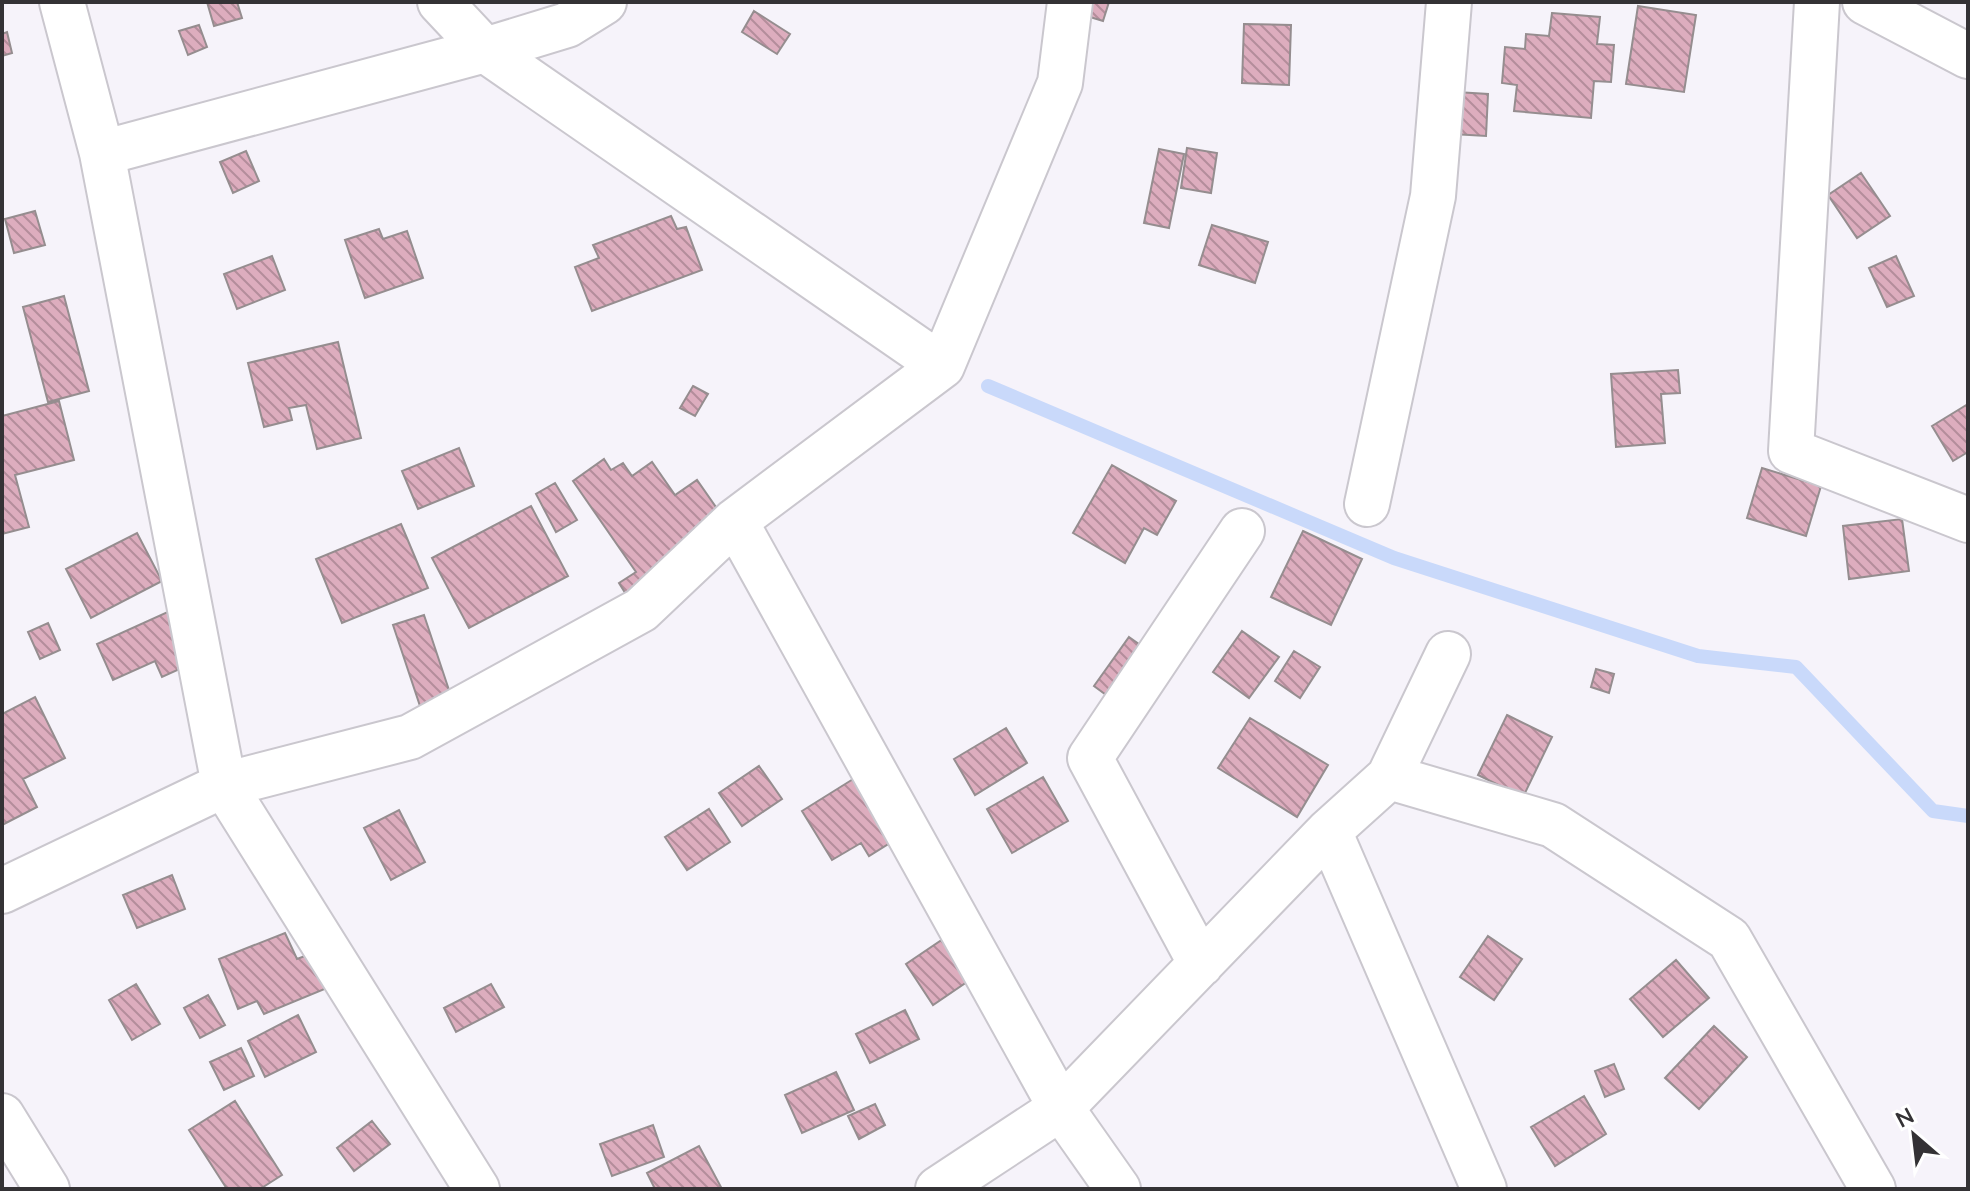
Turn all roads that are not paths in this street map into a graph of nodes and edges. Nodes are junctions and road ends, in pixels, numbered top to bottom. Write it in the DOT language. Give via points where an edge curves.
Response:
graph roads {
  1 [pos="62,2"];
  2 [pos="440,2"];
  3 [pos="604,2"];
  4 [pos="1070,2"];
  5 [pos="1449,2"];
  6 [pos="1817,2"];
  7 [pos="1865,2"];
  8 [pos="485,50"];
  9 [pos="1968,56"];
  10 [pos="102,153"];
  11 [pos="942,366"];
  12 [pos="1367,504"];
  13 [pos="1968,520"];
  14 [pos="735,521"];
  15 [pos="1242,531"];
  16 [pos="1448,654"];
  17 [pos="1389,777"];
  18 [pos="224,785"];
  19 [pos="1329,831"];
  20 [pos="2,891"];
  21 [pos="1201,964"];
  22 [pos="1061,1108"];
  23 [pos="2,1116"];
  24 [pos="47,1189"];
  25 [pos="477,1189"];
  26 [pos="938,1189"];
  27 [pos="1118,1189"];
  28 [pos="1484,1189"];
  29 [pos="1873,1189"];
  1 -- 10 [label="street"];
  2 -- 8 [label="street"];
  3 -- 8 [label="street" via="567,25"];
  4 -- 11 [label="street" via="1060,83"];
  5 -- 12 [label="street" via="1433,196"];
  6 -- 13 [label="street" via="1791,451"];
  7 -- 9 [label="street"];
  8 -- 10 [label="street"];
  8 -- 11 [label="street"];
  10 -- 18 [label="street"];
  11 -- 14 [label="street"];
  14 -- 18 [label="street" via="641,610 410,737"];
  14 -- 22 [label="street"];
  15 -- 21 [label="street" via="1090,758"];
  16 -- 17 [label="street"];
  17 -- 19 [label="street"];
  17 -- 29 [label="street" via="1553,825 1729,939"];
  18 -- 20 [label="street"];
  18 -- 25 [label="street"];
  19 -- 21 [label="street"];
  19 -- 28 [label="street"];
  21 -- 22 [label="street"];
  22 -- 26 [label="street"];
  22 -- 27 [label="street"];
  23 -- 24 [label="street"];
}
